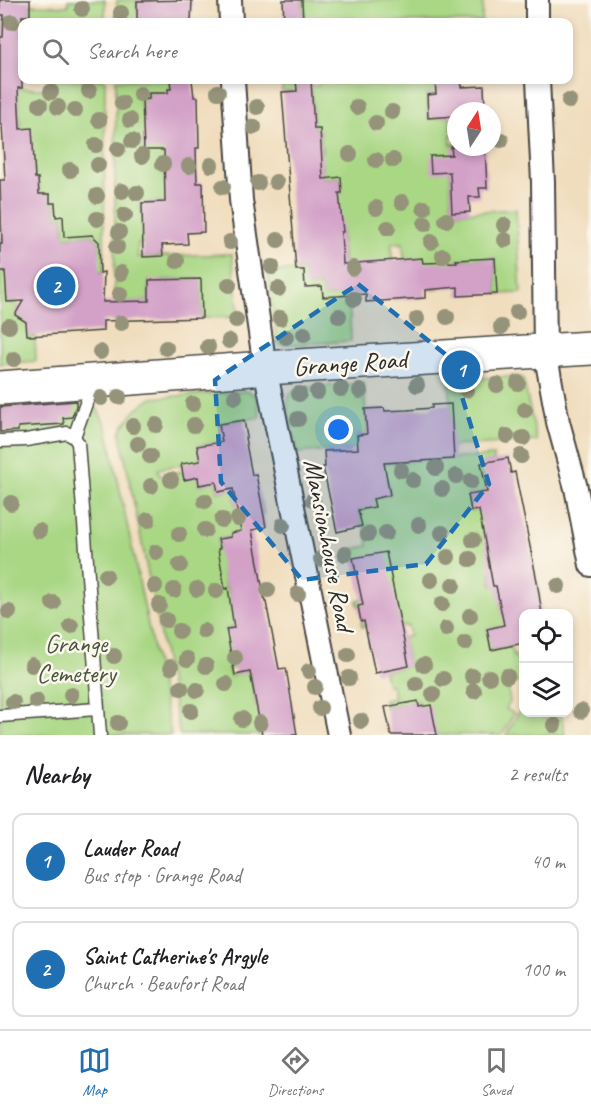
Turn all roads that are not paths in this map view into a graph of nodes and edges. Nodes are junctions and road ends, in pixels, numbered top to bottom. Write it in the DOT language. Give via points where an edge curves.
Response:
graph roads {
  1 [pos="230,0"];
  2 [pos="537,0"];
  3 [pos="231,18"];
  4 [pos="537,18"];
  5 [pos="232,84"];
  6 [pos="538,84"];
  7 [pos="591,348"];
  8 [pos="545,351"];
  9 [pos="265,368"];
  10 [pos="102,380"];
  11 [pos="0,388"];
  12 [pos="74,437"];
  13 [pos="0,441"];
  14 [pos="591,565"];
  15 [pos="97,709"];
  16 [pos="0,717"];
  17 [pos="100,735"];
  18 [pos="339,735"];
  1 -- 3 [label="street"];
  2 -- 4 [label="street"];
  5 -- 9 [label="street, Mansionhouse Road" via="241,201"];
  6 -- 8 [label="street"];
  7 -- 8 [label="street, Grange Road"];
  8 -- 9 [label="street, Grange Road"];
  8 -- 14 [label="street"];
  9 -- 10 [label="street, Grange Road"];
  9 -- 18 [label="street, Mansionhouse Road"];
  10 -- 11 [label="street, Grange Road"];
  10 -- 12 [label="lane"];
  12 -- 13 [label="lane" via="67,434"];
  12 -- 15 [label="lane" via="78,443"];
  15 -- 16 [label="lane"];
  15 -- 17 [label="lane"];
}
